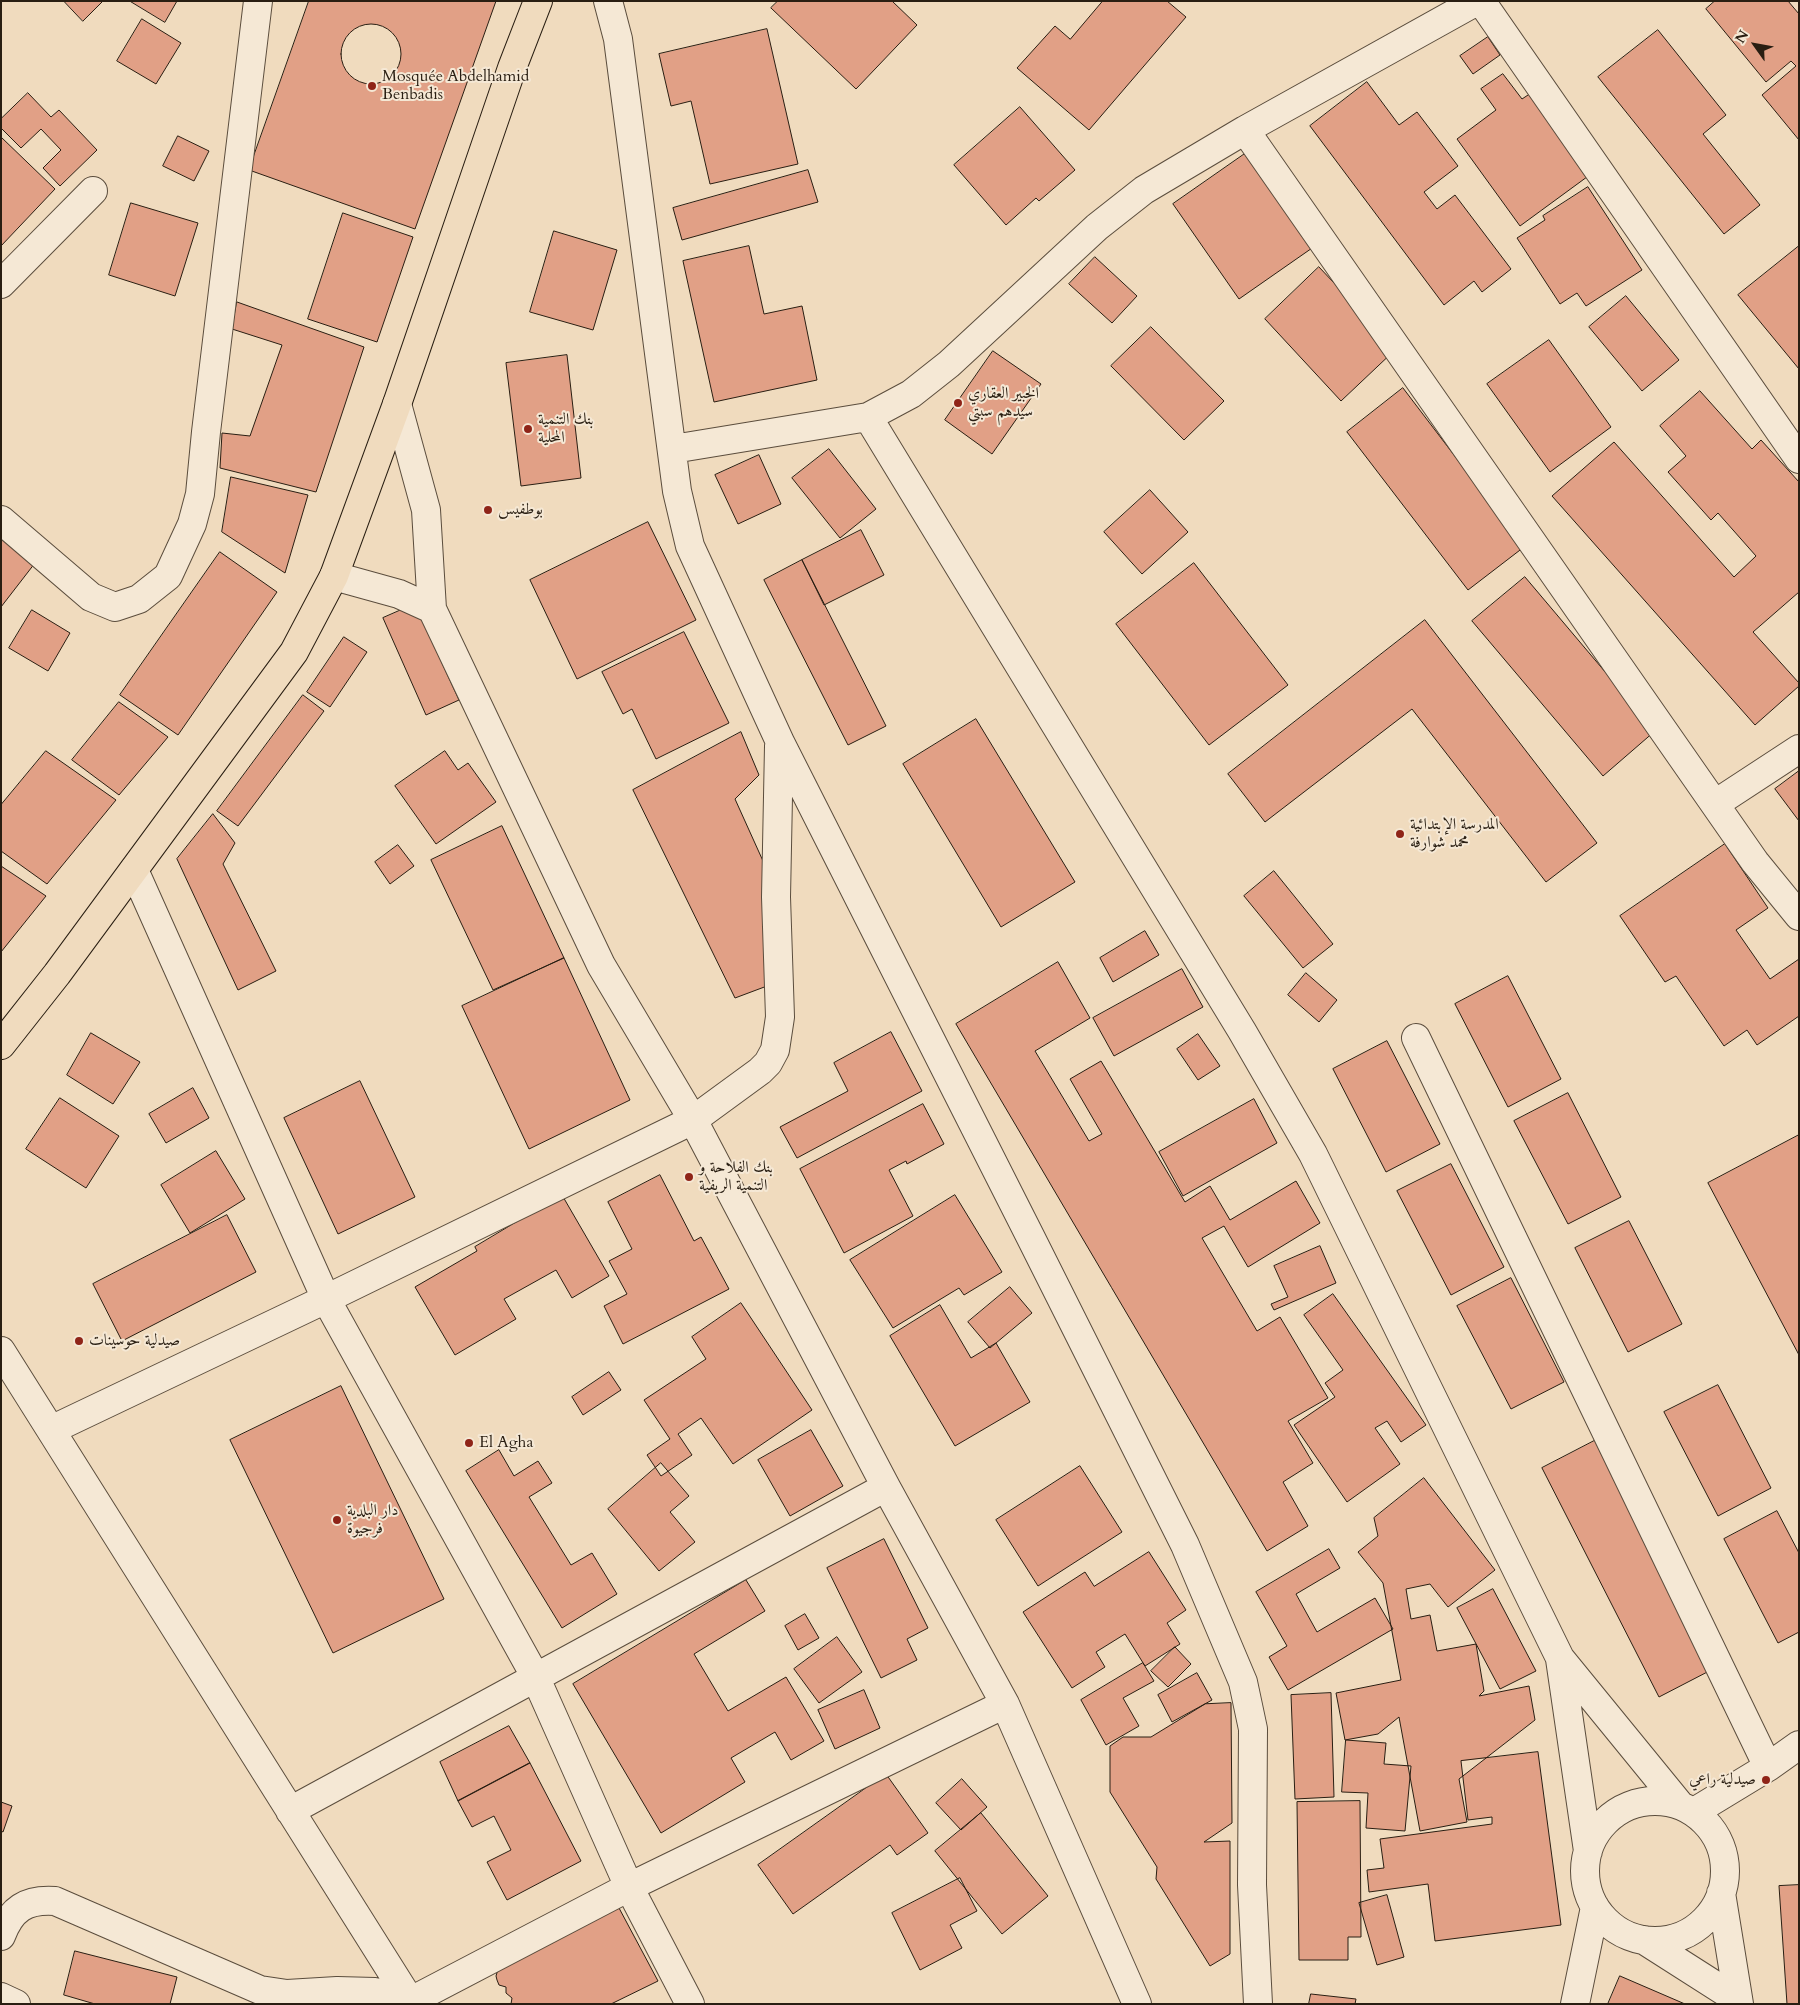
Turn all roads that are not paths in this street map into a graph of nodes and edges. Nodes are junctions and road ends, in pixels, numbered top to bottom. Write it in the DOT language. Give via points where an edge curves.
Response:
graph roads {
  1 [pos="258,1"];
  2 [pos="538,1"];
  3 [pos="608,1"];
  4 [pos="1477,1"];
  5 [pos="1481,1"];
  6 [pos="1245,130"];
  7 [pos="93,192"];
  8 [pos="1,284"];
  9 [pos="398,404"];
  10 [pos="868,417"];
  11 [pos="673,449"];
  12 [pos="1799,460"];
  13 [pos="1,520"];
  14 [pos="334,576"];
  15 [pos="432,609"];
  16 [pos="780,742"];
  17 [pos="1799,749"];
  18 [pos="1715,804"];
  19 [pos="134,870"];
  20 [pos="1799,916"];
  21 [pos="1416,1038"];
  22 [pos="1,1045"];
  23 [pos="693,1120"];
  24 [pos="326,1299"];
  25 [pos="1,1352"];
  26 [pos="50,1430"];
  27 [pos="886,1486"];
  28 [pos="1560,1658"];
  29 [pos="535,1676"];
  30 [pos="1005,1704"];
  31 [pos="1799,1745"];
  32 [pos="1768,1767"];
  33 [pos="1687,1809"];
  34 [pos="290,1811"];
  35 [pos="1588,1851"];
  36 [pos="629,1886"];
  37 [pos="1722,1893"];
  38 [pos="1595,1907"];
  39 [pos="1,1936"];
  40 [pos="1644,1940"];
  41 [pos="1,1997"];
  42 [pos="411,2002"];
  43 [pos="1738,2002"];
  44 [pos="16,2004"];
  45 [pos="690,2004"];
  46 [pos="1137,2004"];
  47 [pos="1258,2004"];
  48 [pos="1575,2004"];
  1 -- 13 [label="street" via="200,494 192,524 168,576 139,599 115,607 92,597"];
  2 -- 9 [label="main road" via="512,68"];
  3 -- 11 [label="street" via="618,39"];
  4 -- 6 [label="street"];
  5 -- 12 [label="street"];
  6 -- 10 [label="street" via="1144,190 1097,227 949,364 911,394"];
  6 -- 18 [label="street"];
  7 -- 8 [label="street"];
  9 -- 14 [label="main road"];
  9 -- 15 [label="street" via="426,510"];
  10 -- 11 [label="street"];
  10 -- 28 [label="street" via="1237,1023 1313,1154"];
  11 -- 16 [label="street" via="677,491 690,546"];
  14 -- 15 [label="street" via="399,594"];
  14 -- 19 [label="main road" via="294,652"];
  15 -- 23 [label="street" via="601,965"];
  16 -- 23 [label="street" via="776,898 780,1017 776,1050 760,1071"];
  16 -- 47 [label="street" via="1185,1545 1243,1682 1253,1729 1252,1885"];
  17 -- 18 [label="street"];
  18 -- 20 [label="street" via="1755,862"];
  19 -- 22 [label="main road"];
  19 -- 24 [label="street"];
  21 -- 32 [label="street"];
  23 -- 24 [label="street"];
  23 -- 27 [label="street"];
  24 -- 26 [label="street"];
  24 -- 29 [label="street"];
  25 -- 26 [label="street"];
  26 -- 34 [label="street"];
  27 -- 29 [label="street"];
  27 -- 30 [label="street"];
  28 -- 33 [label="street"];
  28 -- 35 [label="street"];
  29 -- 34 [label="street"];
  29 -- 36 [label="street"];
  30 -- 36 [label="street"];
  30 -- 46 [label="street"];
  31 -- 32 [label="street"];
  32 -- 33 [label="street"];
  33 -- 35 [label="street" via="1651,1801 1624,1808 1601,1826"];
  33 -- 37 [label="street" via="1707,1824 1718,1839 1724,1857"];
  34 -- 42 [label="street"];
  35 -- 38 [label="street" via="1587,1889"];
  36 -- 42 [label="street"];
  36 -- 45 [label="street"];
  37 -- 40 [label="street" via="1700,1926 1682,1936 1663,1941"];
  37 -- 43 [label="street"];
  38 -- 40 [label="street" via="1615,1929"];
  38 -- 48 [label="street"];
  39 -- 42 [label="street" via="6,1922 20,1908 42,1900 55,1901 260,1990 287,1994 375,1992"];
  40 -- 43 [label="street"];
  41 -- 44 [label="street"];
}
